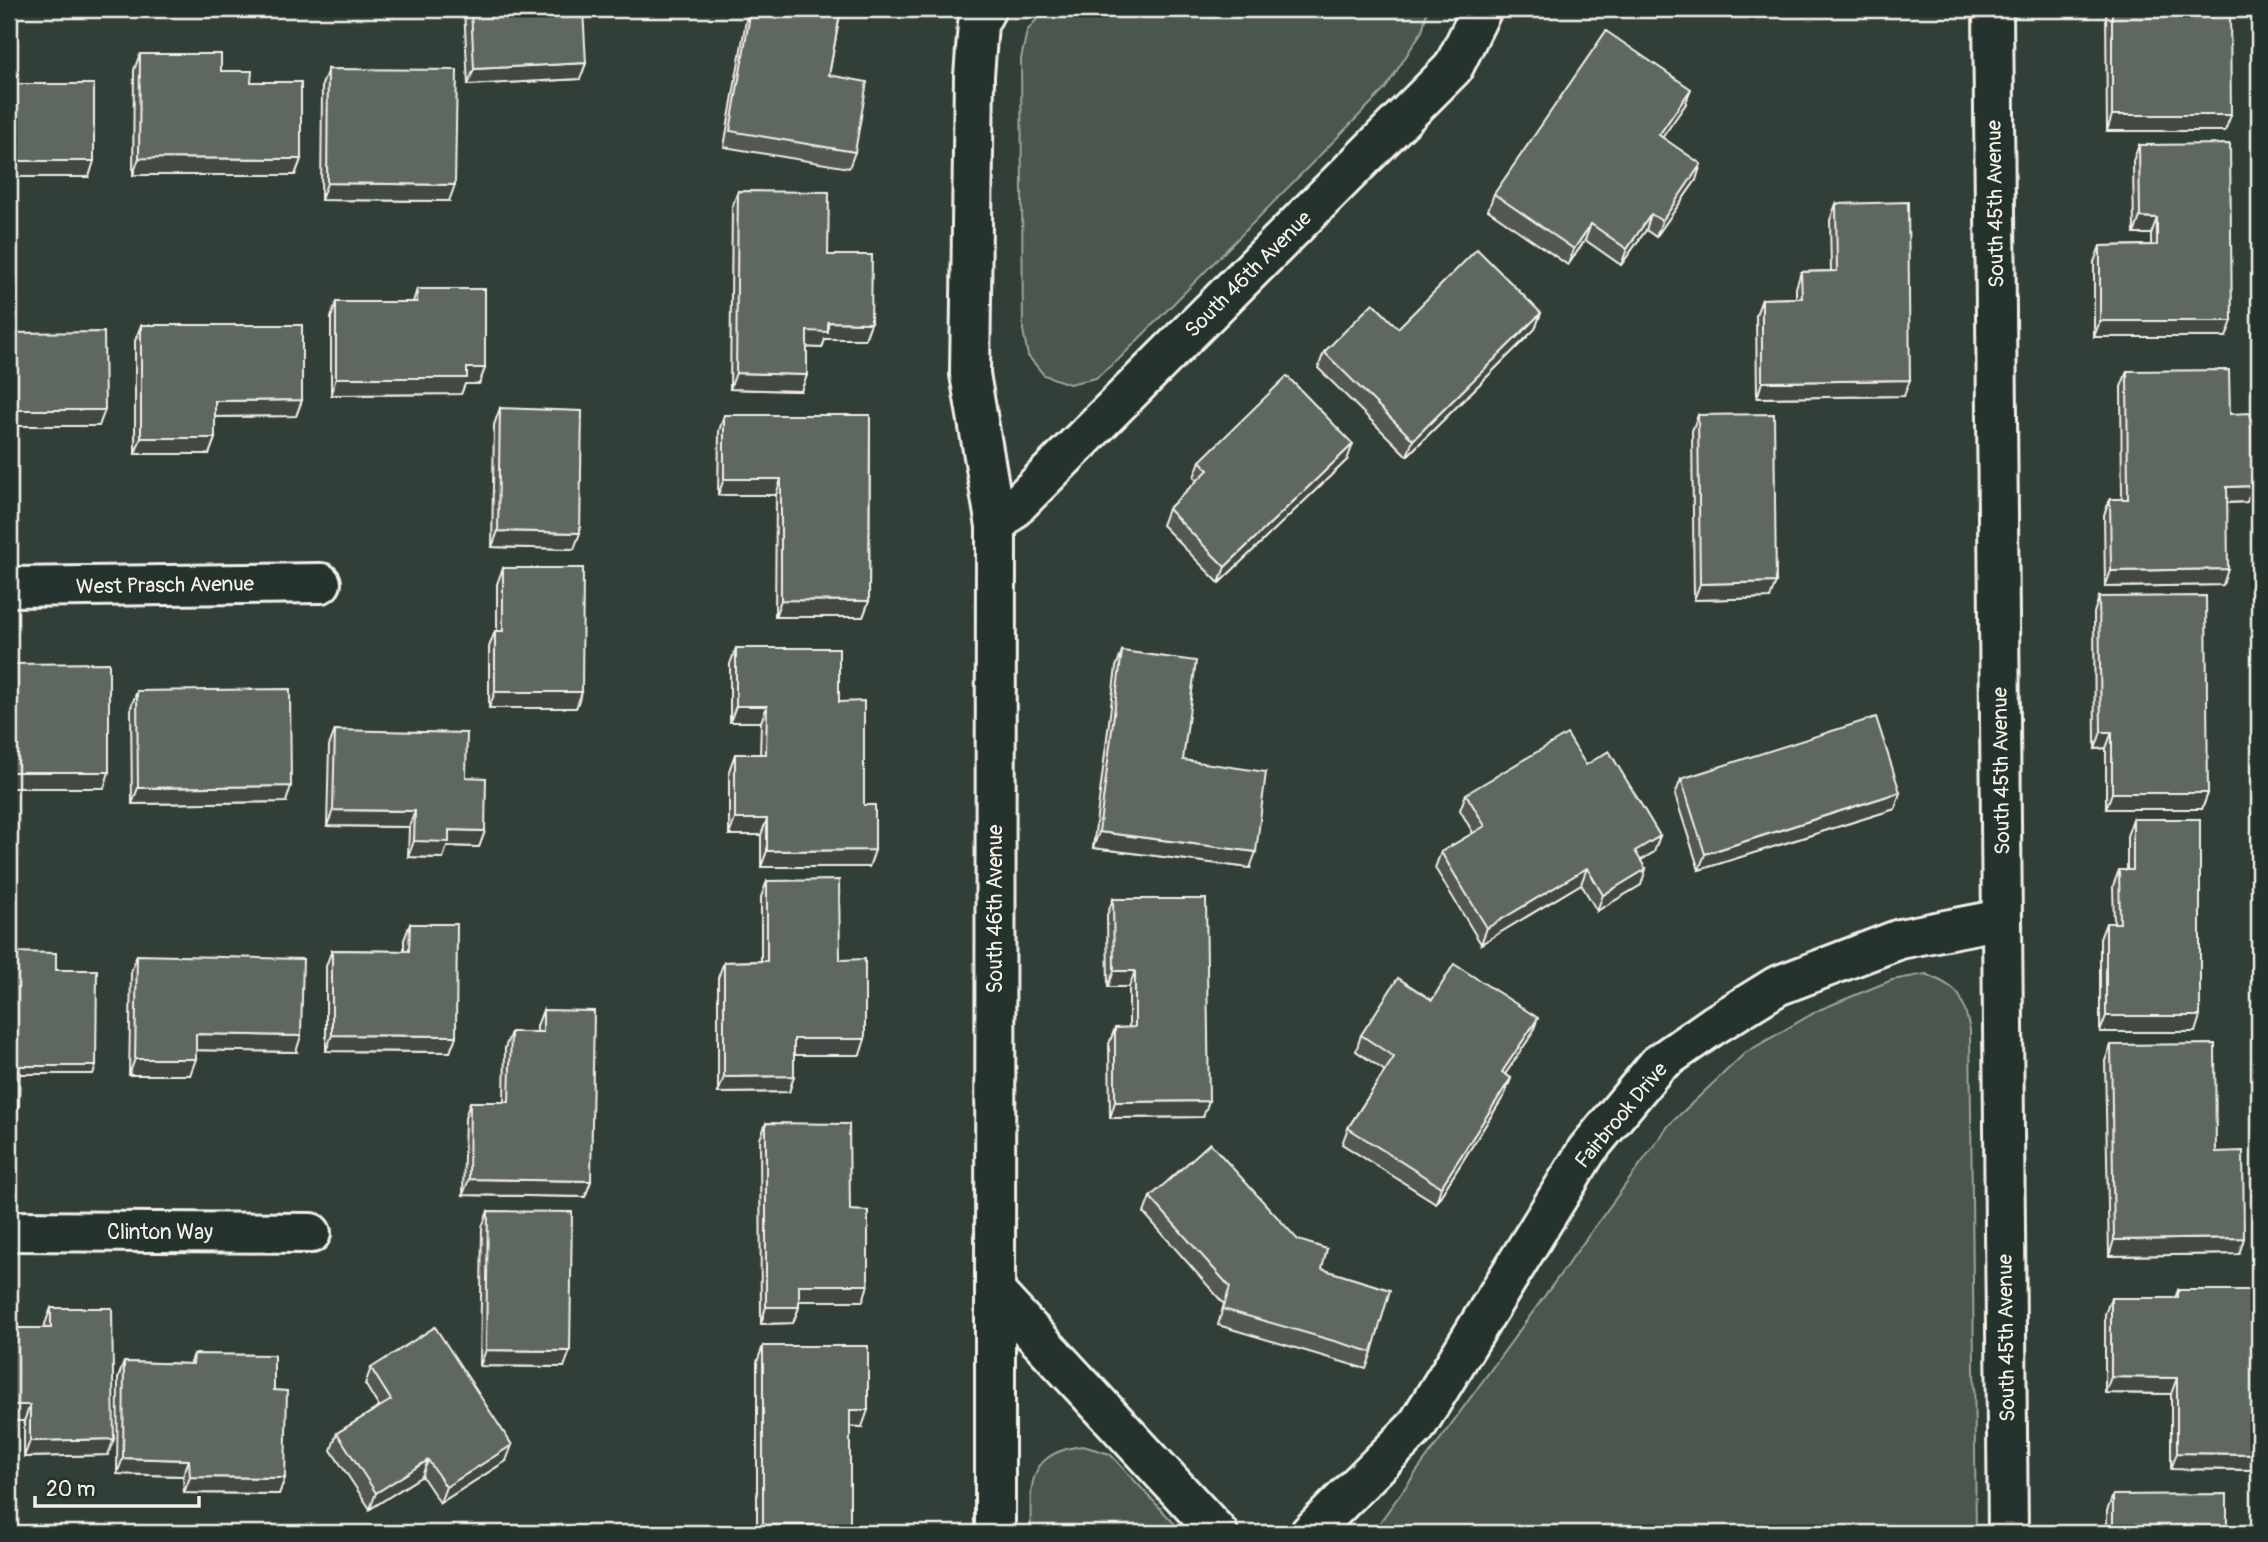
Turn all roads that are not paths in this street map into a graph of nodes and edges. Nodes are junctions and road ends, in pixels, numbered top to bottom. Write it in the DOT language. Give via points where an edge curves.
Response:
graph roads {
  1 [pos="986,9"];
  2 [pos="1482,9"];
  3 [pos="1993,9"];
  4 [pos="996,526"];
  5 [pos="321,583"];
  6 [pos="9,587"];
  7 [pos="2002,919"];
  8 [pos="9,1231"];
  9 [pos="311,1233"];
  10 [pos="995,1292"];
  11 [pos="995,1533"];
  12 [pos="1218,1533"];
  13 [pos="1310,1533"];
  14 [pos="2008,1533"];
  1 -- 4 [label="street, South 46th Avenue" via="978,24 974,76 970,374"];
  2 -- 4 [label="street, South 46th Avenue" via="1453,68"];
  3 -- 7 [label="street, South 45th Avenue"];
  4 -- 10 [label="street, South 46th Avenue"];
  5 -- 6 [label="street, West Prasch Avenue"];
  7 -- 13 [label="street, Fairbrook Drive" via="1900,939 1777,986 1658,1064 1587,1150 1416,1427"];
  7 -- 14 [label="street, South 45th Avenue"];
  8 -- 9 [label="street, Clinton Way"];
  10 -- 11 [label="street, South 46th Avenue"];
  10 -- 12 [label="street"];
}
